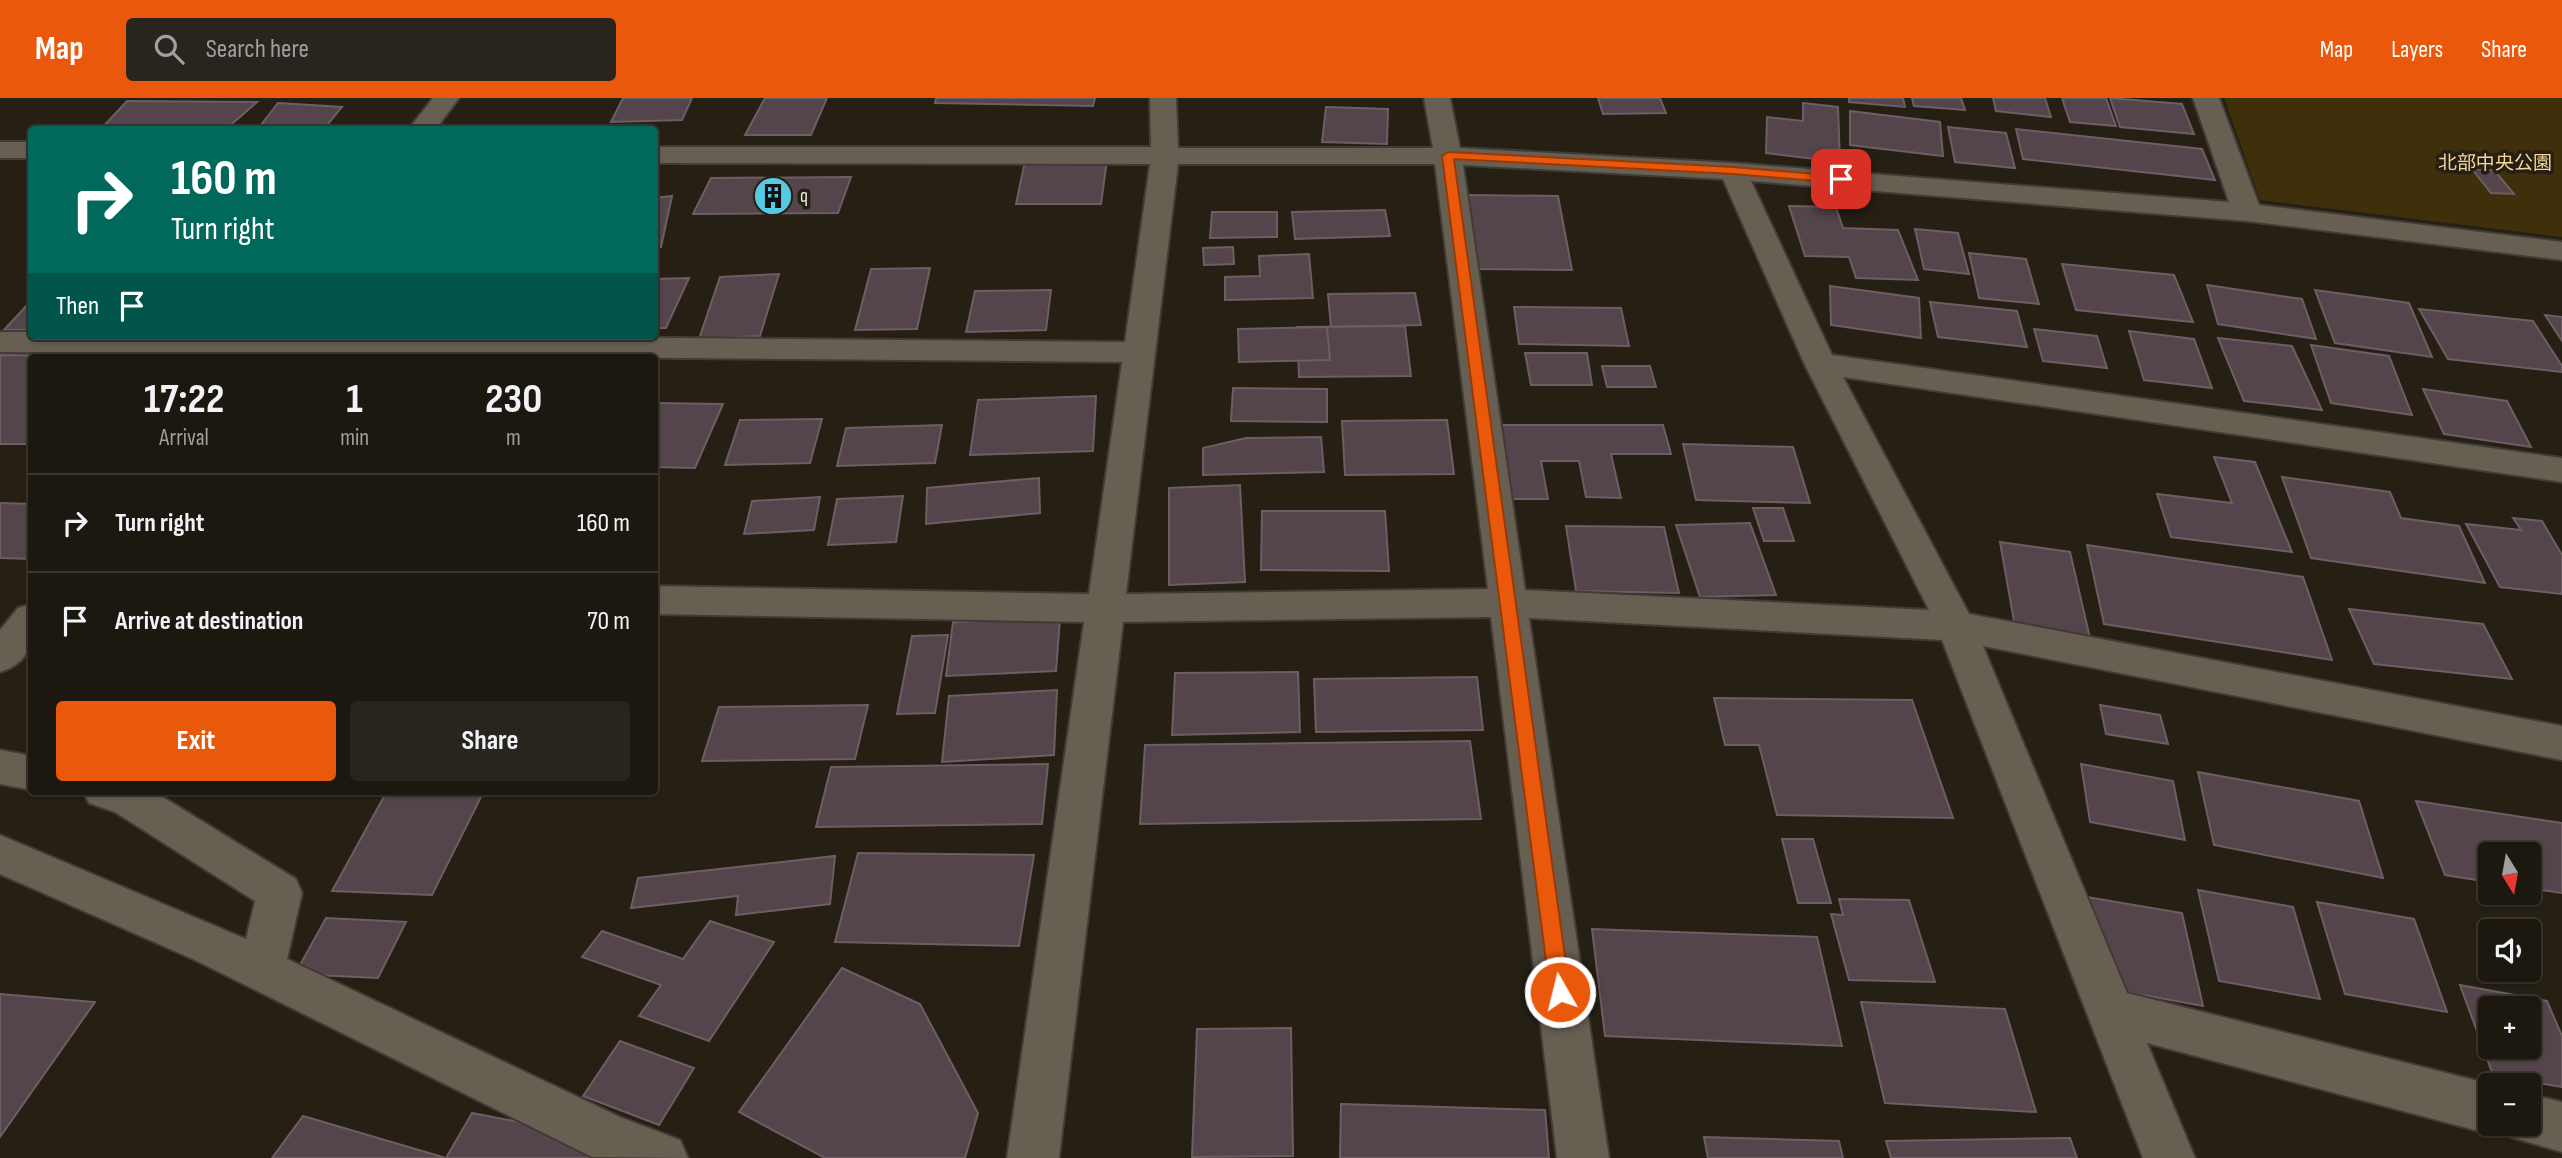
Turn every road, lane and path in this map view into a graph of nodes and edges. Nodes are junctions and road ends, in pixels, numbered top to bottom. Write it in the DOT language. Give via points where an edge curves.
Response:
graph roads {
  1 [pos="446,98"];
  2 [pos="1163,98"];
  3 [pos="1437,98"];
  4 [pos="2206,98"];
  5 [pos="424,126"];
  6 [pos="0,150"];
  7 [pos="28,150"];
  8 [pos="658,155"];
  9 [pos="1165,156"];
  10 [pos="1448,156"];
  11 [pos="1733,171"];
  12 [pos="2247,212"];
  13 [pos="2562,251"];
  14 [pos="0,342"];
  15 [pos="241,345"];
  16 [pos="1139,352"];
  17 [pos="1820,363"];
  18 [pos="2562,470"];
  19 [pos="658,600"];
  20 [pos="1508,603"];
  21 [pos="1107,608"];
  22 [pos="28,623"];
  23 [pos="1956,626"];
  24 [pos="0,657"];
  25 [pos="2562,743"];
  26 [pos="0,767"];
  27 [pos="28,773"];
  28 [pos="119,795"];
  29 [pos="0,854"];
  30 [pos="261,969"];
  31 [pos="2110,1011"];
  32 [pos="2478,1106"];
  33 [pos="2541,1122"];
  34 [pos="2562,1127"];
  35 [pos="662,1158"];
  36 [pos="1033,1158"];
  37 [pos="1583,1158"];
  38 [pos="2169,1158"];
  1 -- 5 [label="street"];
  2 -- 9 [label="street"];
  3 -- 10 [label="street"];
  4 -- 12 [label="street"];
  6 -- 7 [label="street"];
  8 -- 9 [label="street"];
  9 -- 10 [label="street"];
  9 -- 16 [label="street"];
  10 -- 11 [label="street"];
  10 -- 20 [label="street"];
  11 -- 12 [label="street"];
  11 -- 17 [label="street"];
  12 -- 13 [label="street"];
  14 -- 15 [label="street"];
  15 -- 16 [label="street"];
  16 -- 21 [label="street"];
  17 -- 18 [label="street"];
  17 -- 23 [label="street"];
  19 -- 21 [label="street"];
  20 -- 21 [label="street"];
  20 -- 23 [label="street"];
  20 -- 37 [label="street"];
  21 -- 36 [label="street"];
  22 -- 24 [label="street"];
  23 -- 25 [label="street"];
  23 -- 31 [label="street"];
  26 -- 27 [label="street"];
  28 -- 30 [label="street" via="280,893"];
  29 -- 30 [label="street"];
  30 -- 35 [label="street" via="610,1139"];
  31 -- 32 [label="street"];
  31 -- 38 [label="street"];
  33 -- 34 [label="street"];
}
